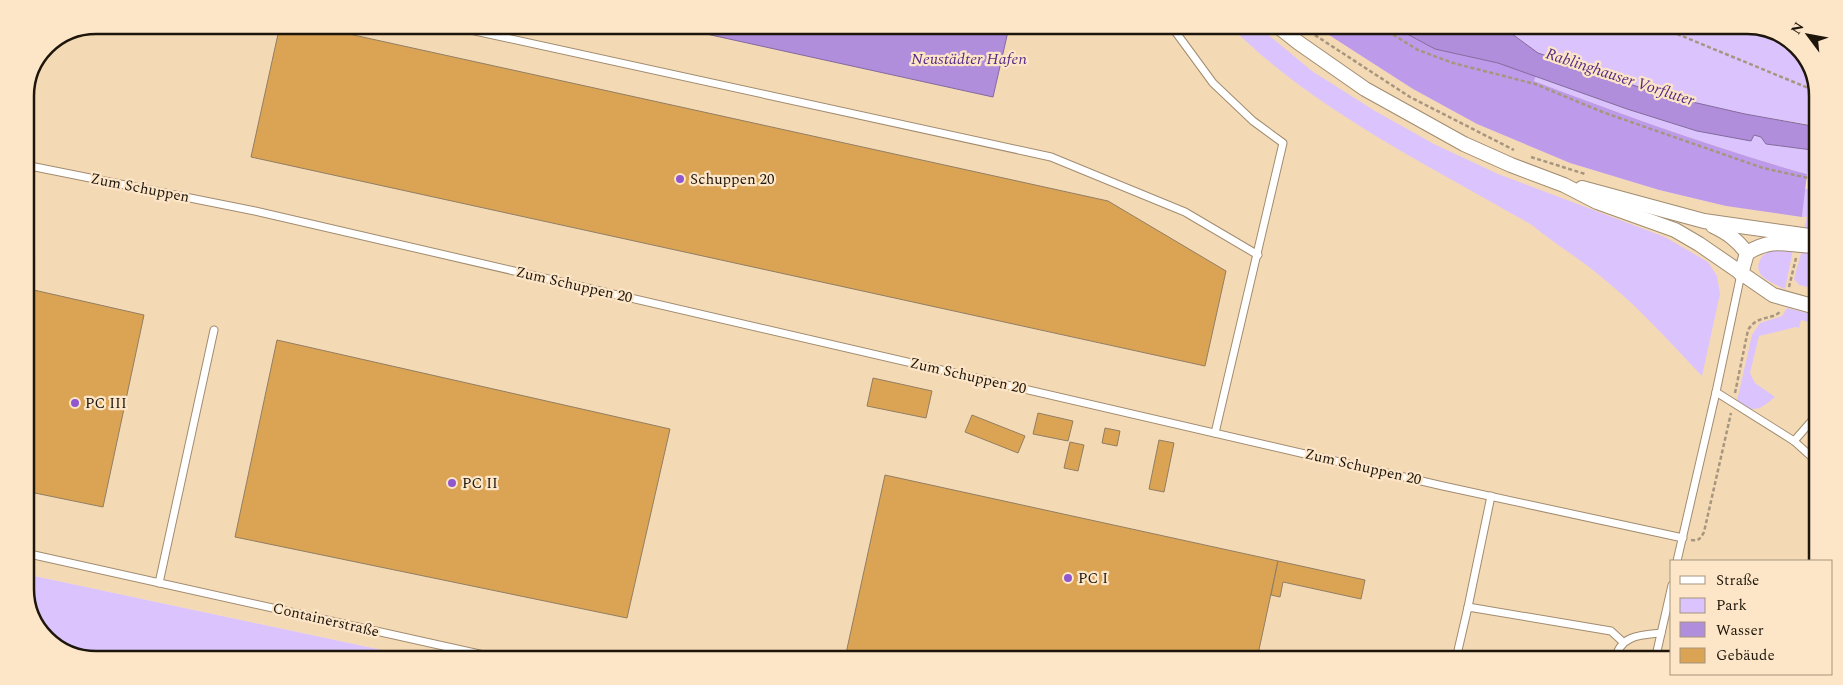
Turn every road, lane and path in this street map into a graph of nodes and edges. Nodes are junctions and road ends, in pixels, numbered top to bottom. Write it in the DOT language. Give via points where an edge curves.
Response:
graph roads {
  1 [pos="489,34"];
  2 [pos="1176,34"];
  3 [pos="1288,34"];
  4 [pos="1313,34"];
  5 [pos="1392,34"];
  6 [pos="1677,34"];
  7 [pos="1809,88"];
  8 [pos="1520,153"];
  9 [pos="1529,156"];
  10 [pos="34,167"];
  11 [pos="1586,174"];
  12 [pos="1809,178"];
  13 [pos="1564,185"];
  14 [pos="255,212"];
  15 [pos="1704,221"];
  16 [pos="1809,236"];
  17 [pos="1799,244"];
  18 [pos="1809,245"];
  19 [pos="1747,253"];
  20 [pos="1258,255"];
  21 [pos="1741,274"];
  22 [pos="1786,300"];
  23 [pos="1809,305"];
  24 [pos="214,330"];
  25 [pos="1716,392"];
  26 [pos="1733,403"];
  27 [pos="1809,424"];
  28 [pos="1215,433"];
  29 [pos="1794,441"];
  30 [pos="1809,455"];
  31 [pos="1491,496"];
  32 [pos="1682,538"];
  33 [pos="34,555"];
  34 [pos="1677,560"];
  35 [pos="159,583"];
  36 [pos="1670,594"];
  37 [pos="1468,607"];
  38 [pos="1661,633"];
  39 [pos="1623,642"];
  40 [pos="466,651"];
  41 [pos="1458,651"];
  42 [pos="1619,651"];
  43 [pos="1657,651"];
  1 -- 20 [label="lane" via="1051,157 1185,212"];
  2 -- 20 [label="lane" via="1213,83 1253,122 1284,143"];
  3 -- 13 [label="street" via="1365,89 1411,116 1510,165"];
  4 -- 8 [label="path" via="1410,96"];
  5 -- 12 [label="path" via="1418,50 1453,63 1535,84 1605,114 1763,168"];
  6 -- 7 [label="path"];
  9 -- 11 [label="path"];
  10 -- 14 [label="lane, Zum Schuppen"];
  13 -- 15 [label="street"];
  13 -- 21 [label="street" via="1597,202 1675,230"];
  14 -- 28 [label="lane, Zum Schuppen 20"];
  15 -- 16 [label="street"];
  15 -- 19 [label="street" via="1728,234"];
  17 -- 18 [label="street"];
  17 -- 19 [label="street" via="1775,242"];
  17 -- 22 [label="path"];
  19 -- 21 [label="street"];
  20 -- 28 [label="lane"];
  21 -- 22 [label="street" via="1773,296"];
  21 -- 25 [label="lane"];
  22 -- 23 [label="street"];
  22 -- 26 [label="path" via="1780,312 1759,319 1748,330"];
  24 -- 35 [label="lane"];
  25 -- 26 [label="lane"];
  25 -- 32 [label="lane"];
  26 -- 29 [label="lane"];
  26 -- 32 [label="path" via="1704,532 1696,541"];
  27 -- 29 [label="lane"];
  28 -- 31 [label="lane, Zum Schuppen 20"];
  29 -- 30 [label="lane"];
  31 -- 32 [label="lane, Zum Schuppen 20"];
  31 -- 37 [label="lane"];
  32 -- 34 [label="lane"];
  33 -- 35 [label="lane, Containerstraße"];
  35 -- 40 [label="lane, Containerstraße"];
  36 -- 38 [label="lane"];
  37 -- 39 [label="lane" via="1611,632"];
  37 -- 41 [label="lane"];
  38 -- 39 [label="lane" via="1634,636"];
  38 -- 43 [label="lane"];
  39 -- 42 [label="lane"];
}
